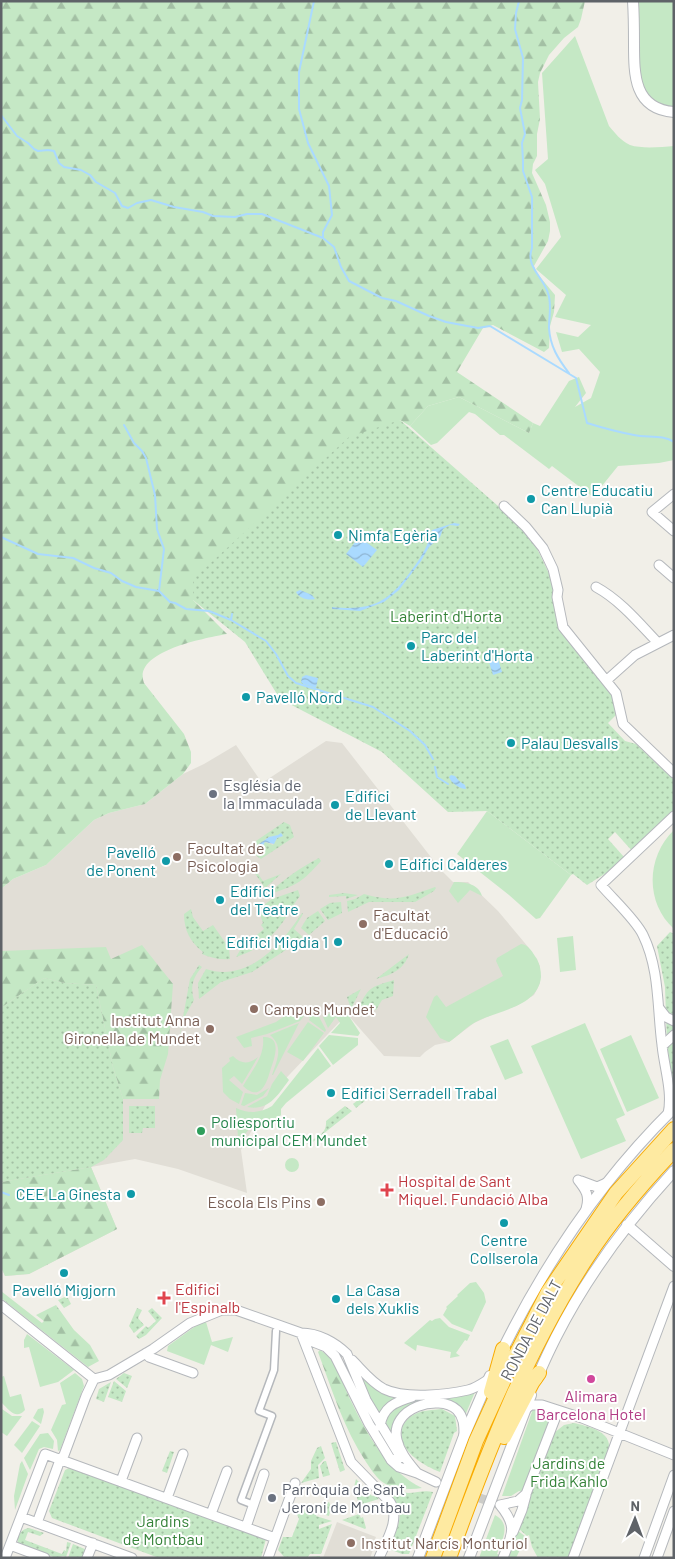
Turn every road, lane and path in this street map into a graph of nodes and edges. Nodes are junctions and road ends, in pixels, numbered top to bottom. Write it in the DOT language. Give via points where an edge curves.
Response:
graph roads {
  1 [pos="633,1"];
  2 [pos="674,112"];
  3 [pos="673,494"];
  4 [pos="504,506"];
  5 [pos="674,531"];
  6 [pos="659,565"];
  7 [pos="674,578"];
  8 [pos="596,586"];
  9 [pos="674,635"];
  10 [pos="658,643"];
  11 [pos="607,680"];
  12 [pos="674,773"];
  13 [pos="674,816"];
  14 [pos="659,1007"];
  15 [pos="674,1021"];
  16 [pos="674,1035"];
  17 [pos="662,1046"];
  18 [pos="671,1111"];
  19 [pos="674,1129"];
  20 [pos="674,1150"];
  21 [pos="674,1171"];
  22 [pos="606,1183"];
  23 [pos="585,1210"];
  24 [pos="628,1225"];
  25 [pos="674,1266"];
  26 [pos="674,1286"];
  27 [pos="1,1305"];
  28 [pos="276,1331"];
  29 [pos="302,1336"];
  30 [pos="503,1349"];
  31 [pos="146,1353"];
  32 [pos="347,1354"];
  33 [pos="193,1373"];
  34 [pos="539,1373"];
  35 [pos="94,1379"];
  36 [pos="489,1379"];
  37 [pos="417,1396"];
  38 [pos="527,1408"];
  39 [pos="558,1411"];
  40 [pos="380,1424"];
  41 [pos="619,1433"];
  42 [pos="137,1438"];
  43 [pos="470,1439"];
  44 [pos="380,1444"];
  45 [pos="182,1454"];
  46 [pos="674,1455"];
  47 [pos="403,1456"];
  48 [pos="60,1460"];
  49 [pos="391,1460"];
  50 [pos="483,1466"];
  51 [pos="227,1471"];
  52 [pos="417,1473"];
  53 [pos="264,1474"];
  54 [pos="674,1476"];
  55 [pos="121,1481"];
  56 [pos="436,1482"];
  57 [pos="295,1483"];
  58 [pos="526,1494"];
  59 [pos="167,1498"];
  60 [pos="254,1504"];
  61 [pos="674,1511"];
  62 [pos="211,1514"];
  63 [pos="21,1517"];
  64 [pos="37,1523"];
  65 [pos="246,1527"];
  66 [pos="512,1534"];
  67 [pos="276,1538"];
  68 [pos="93,1543"];
  69 [pos="10,1545"];
  70 [pos="5,1558"];
  71 [pos="45,1558"];
  72 [pos="87,1558"];
  73 [pos="132,1558"];
  74 [pos="268,1558"];
  75 [pos="379,1558"];
  76 [pos="418,1558"];
  77 [pos="433,1558"];
  78 [pos="449,1558"];
  79 [pos="469,1558"];
  80 [pos="503,1558"];
  81 [pos="573,1558"];
  82 [pos="644,1558"];
  83 [pos="657,1558"];
  1 -- 2 [label="street" via="634,68 638,88 652,105"];
  3 -- 5 [label="street" via="652,512"];
  4 -- 11 [label="street" via="543,548 553,569 562,627"];
  6 -- 7 [label="street"];
  8 -- 10 [label="street"];
  9 -- 10 [label="street"];
  10 -- 11 [label="street" via="635,655"];
  11 -- 12 [label="street" via="616,692 622,724"];
  13 -- 14 [label="street" via="601,885 642,934 653,962"];
  14 -- 15 [label="street" via="666,1017"];
  14 -- 17 [label="street"];
  16 -- 17 [label="street"];
  17 -- 18 [label="street"];
  18 -- 22 [label="street"];
  19 -- 43 [label="highway, RONDA DE DALT" via="616,1193 548,1292"];
  20 -- 50 [label="highway, RONDA DE DALT" via="617,1216 563,1297 524,1371"];
  21 -- 24 [label="street"];
  22 -- 23 [label="street"];
  22 -- 23 [label="street" via="596,1187 578,1180 589,1198"];
  23 -- 30 [label="street" via="546,1270"];
  24 -- 25 [label="street"];
  24 -- 34 [label="street" via="580,1295"];
  26 -- 41 [label="street"];
  27 -- 35 [label="street"];
  28 -- 60 [label="street" via="274,1370 258,1411 272,1416 241,1500"];
  29 -- 31 [label="street" via="236,1310 222,1310 190,1322"];
  29 -- 32 [label="street" via="308,1333 332,1342"];
  29 -- 44 [label="street" via="326,1347 335,1356"];
  29 -- 75 [label="street" via="351,1462 394,1510 394,1520"];
  30 -- 36 [label="street"];
  30 -- 43 [label="highway"];
  31 -- 33 [label="street" via="149,1357"];
  31 -- 35 [label="street" via="109,1375"];
  32 -- 37 [label="street" via="383,1388"];
  32 -- 40 [label="street"];
  34 -- 38 [label="street"];
  34 -- 50 [label="highway" via="502,1441"];
  35 -- 48 [label="street"];
  36 -- 37 [label="street" via="469,1390"];
  36 -- 43 [label="street"];
  37 -- 40 [label="street" via="391,1405"];
  38 -- 39 [label="street" via="534,1404"];
  38 -- 79 [label="street"];
  39 -- 41 [label="street"];
  39 -- 58 [label="street"];
  40 -- 44 [label="street"];
  40 -- 47 [label="street"];
  41 -- 46 [label="street"];
  41 -- 81 [label="street"];
  42 -- 55 [label="street"];
  43 -- 47 [label="street" via="462,1418 453,1407 438,1404 415,1407 403,1415 396,1428"];
  43 -- 76 [label="street"];
  43 -- 77 [label="highway, RONDA DE DALT"];
  44 -- 49 [label="street"];
  45 -- 59 [label="street"];
  47 -- 49 [label="street"];
  47 -- 52 [label="street"];
  48 -- 55 [label="street"];
  48 -- 63 [label="street" via="45,1454"];
  48 -- 64 [label="street"];
  49 -- 52 [label="street" via="399,1467"];
  50 -- 78 [label="highway, RONDA DE DALT"];
  51 -- 62 [label="street"];
  52 -- 56 [label="street"];
  53 -- 60 [label="street"];
  54 -- 82 [label="street"];
  55 -- 59 [label="street"];
  57 -- 67 [label="street"];
  58 -- 66 [label="street"];
  58 -- 66 [label="street" via="518,1501 500,1505 511,1520"];
  59 -- 62 [label="street"];
  60 -- 65 [label="street"];
  61 -- 83 [label="street"];
  62 -- 65 [label="street"];
  63 -- 64 [label="street"];
  63 -- 69 [label="street"];
  64 -- 68 [label="street"];
  65 -- 67 [label="street"];
  66 -- 80 [label="street"];
  67 -- 74 [label="street"];
  68 -- 72 [label="street"];
  68 -- 73 [label="street"];
  69 -- 70 [label="street"];
  69 -- 71 [label="street"];
}
